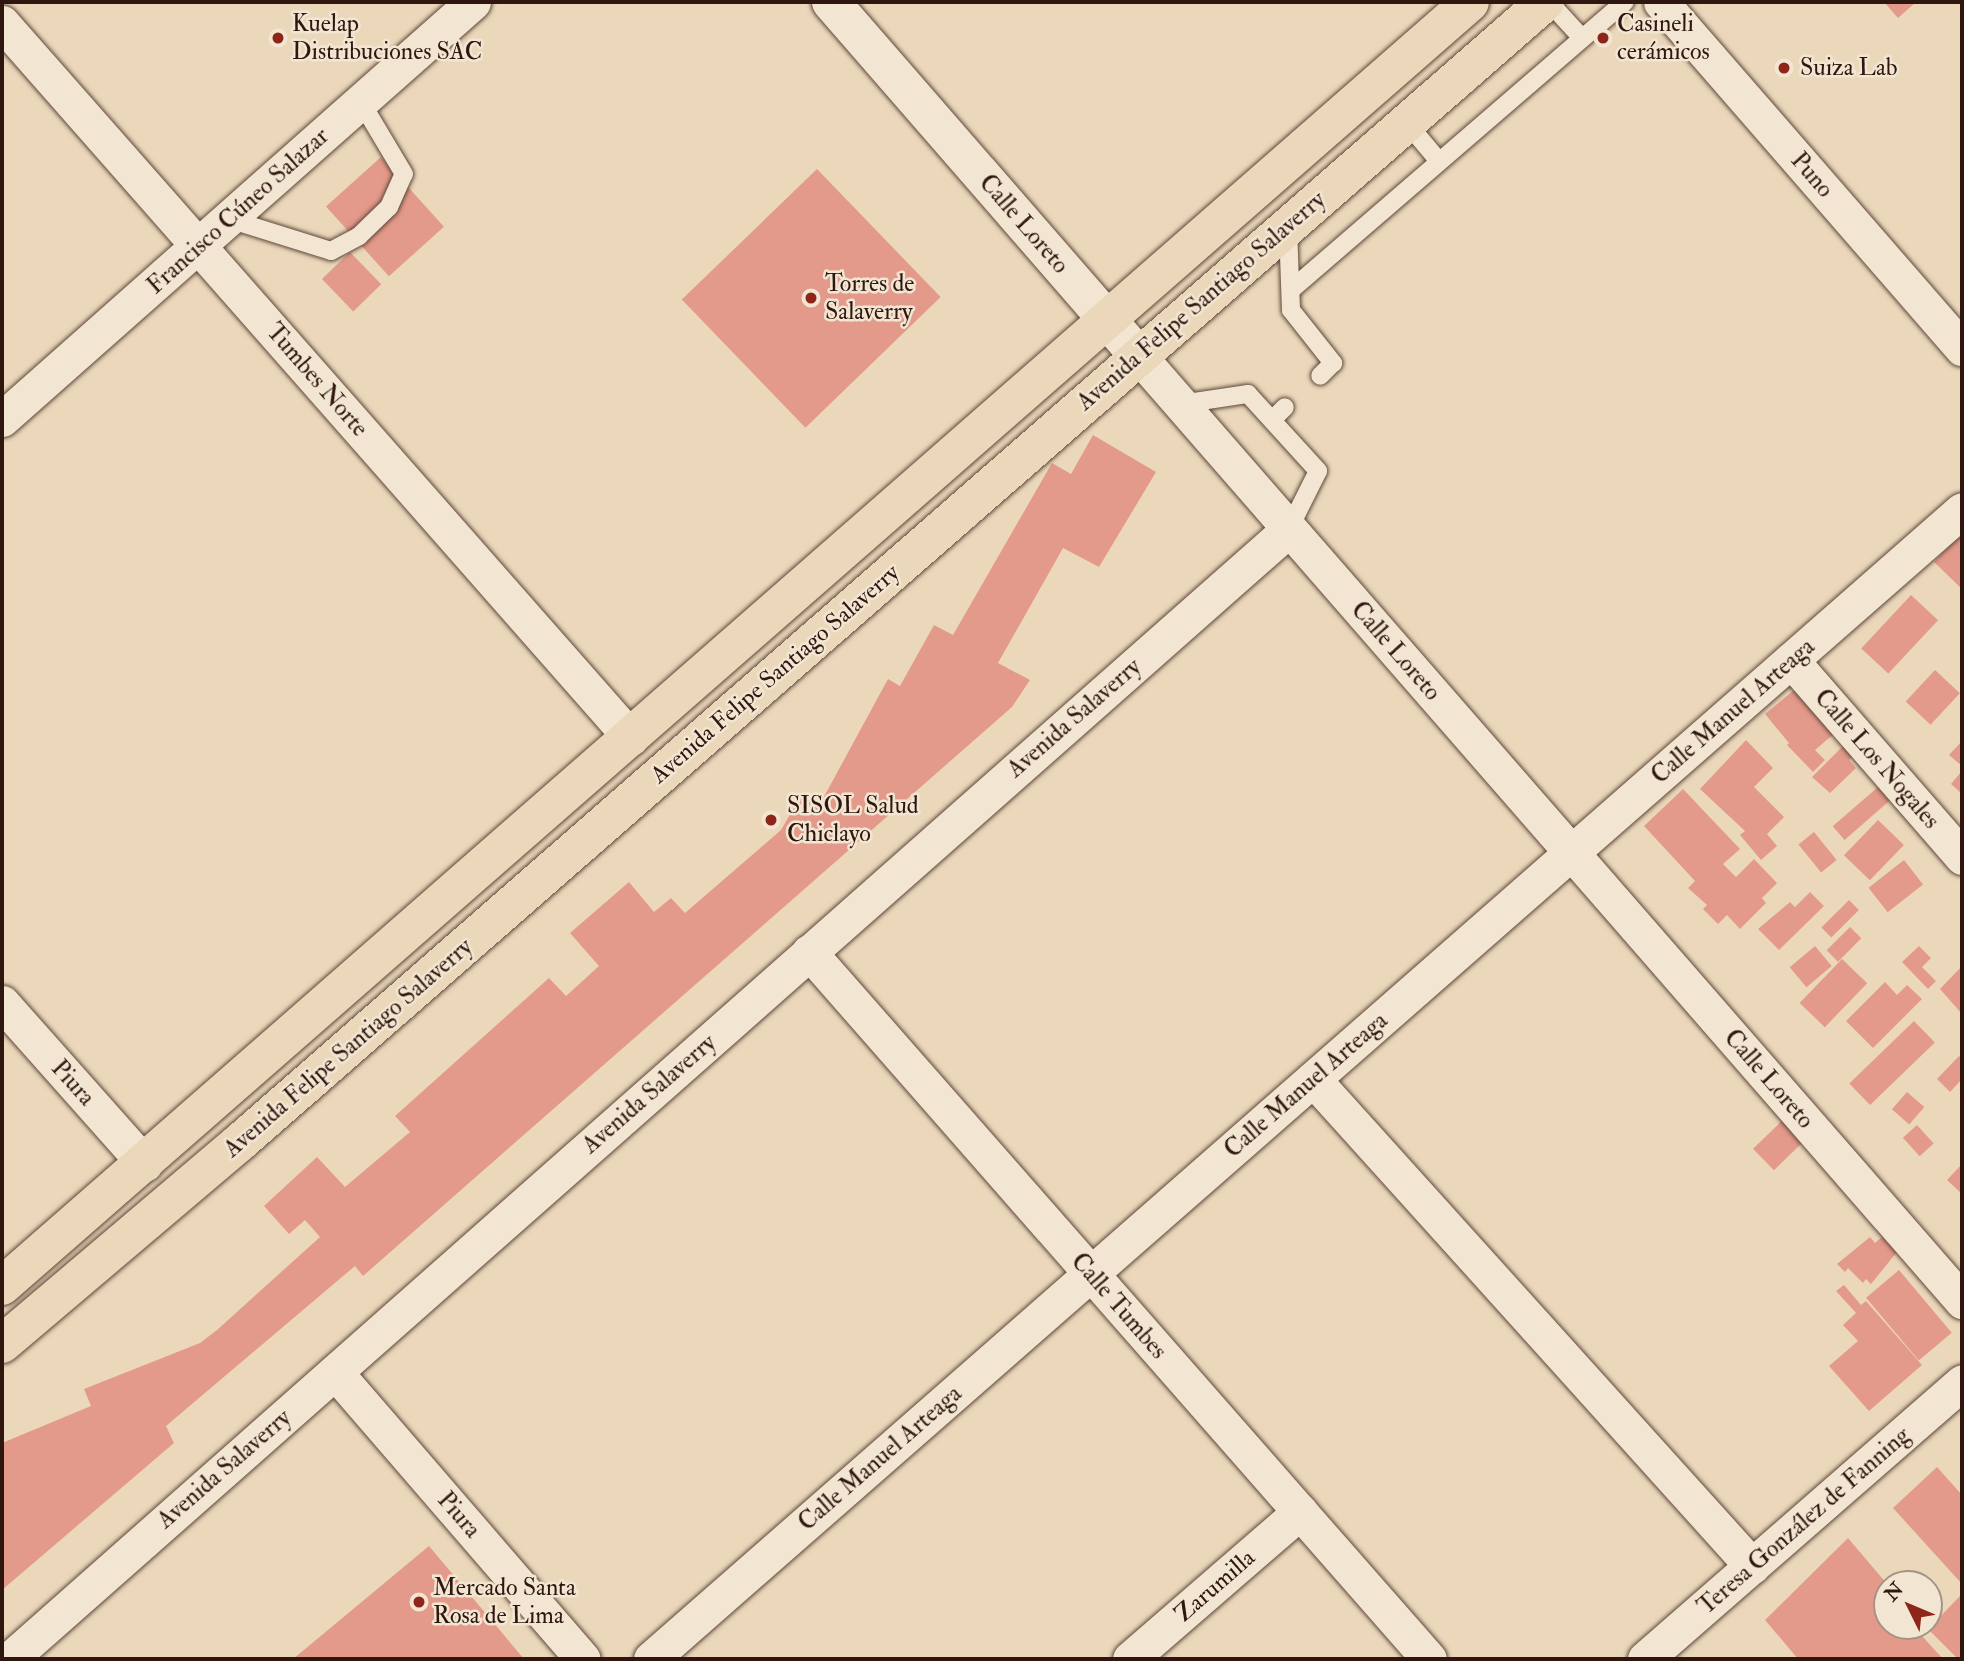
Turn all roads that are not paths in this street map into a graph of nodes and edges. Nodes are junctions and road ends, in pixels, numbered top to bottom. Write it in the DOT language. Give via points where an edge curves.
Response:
graph roads {
  1 [pos="471,2"];
  2 [pos="831,2"];
  3 [pos="1471,2"];
  4 [pos="1547,2"];
  5 [pos="1625,2"];
  6 [pos="1661,2"];
  7 [pos="2,23"];
  8 [pos="1582,38"];
  9 [pos="361,102"];
  10 [pos="1406,123"];
  11 [pos="1438,160"];
  12 [pos="229,219"];
  13 [pos="1288,226"];
  14 [pos="199,246"];
  15 [pos="1292,289"];
  16 [pos="1107,321"];
  17 [pos="1962,348"];
  18 [pos="1138,355"];
  19 [pos="1320,376"];
  20 [pos="1181,404"];
  21 [pos="1285,407"];
  22 [pos="2,419"];
  23 [pos="1272,420"];
  24 [pos="1962,510"];
  25 [pos="1289,529"];
  26 [pos="1791,660"];
  27 [pos="631,738"];
  28 [pos="1571,853"];
  29 [pos="1962,857"];
  30 [pos="809,952"];
  31 [pos="2,1003"];
  32 [pos="1313,1079"];
  33 [pos="145,1164"];
  34 [pos="1091,1273"];
  35 [pos="2,1286"];
  36 [pos="1962,1301"];
  37 [pos="2,1344"];
  38 [pos="335,1372"];
  39 [pos="1962,1382"];
  40 [pos="1300,1512"];
  41 [pos="1752,1566"];
  42 [pos="9,1659"];
  43 [pos="583,1659"];
  44 [pos="651,1659"];
  45 [pos="1130,1659"];
  46 [pos="1429,1659"];
  47 [pos="1645,1659"];
  1 -- 9 [label="street, Francisco Cúneo Salazar"];
  2 -- 16 [label="street, Calle Loreto"];
  3 -- 16 [label="main road, Avenida Felipe Santiago Salaverry"];
  4 -- 8 [label="lane"];
  4 -- 10 [label="main road, Avenida Felipe Santiago Salaverry"];
  5 -- 8 [label="lane"];
  6 -- 17 [label="street, Puno"];
  7 -- 14 [label="street, Tumbes Norte"];
  8 -- 11 [label="lane"];
  9 -- 12 [label="street, Francisco Cúneo Salazar"];
  9 -- 12 [label="lane" via="404,174 389,207 359,236 331,251"];
  10 -- 11 [label="lane"];
  10 -- 13 [label="main road, Avenida Felipe Santiago Salaverry"];
  11 -- 15 [label="lane"];
  12 -- 14 [label="street, Francisco Cúneo Salazar"];
  13 -- 15 [label="lane"];
  13 -- 18 [label="main road, Avenida Felipe Santiago Salaverry"];
  14 -- 22 [label="street, Francisco Cúneo Salazar"];
  14 -- 27 [label="street, Tumbes Norte"];
  15 -- 19 [label="lane" via="1291,310 1333,363"];
  16 -- 18 [label="street, Calle Loreto"];
  16 -- 27 [label="main road, Avenida Felipe Santiago Salaverry"];
  18 -- 20 [label="street, Calle Loreto"];
  18 -- 37 [label="main road, Avenida Felipe Santiago Salaverry" via="250,1134"];
  20 -- 23 [label="lane" via="1248,394"];
  20 -- 25 [label="street, Calle Loreto"];
  21 -- 23 [label="lane"];
  23 -- 25 [label="lane" via="1318,471"];
  24 -- 26 [label="street, Calle Manuel Arteaga"];
  25 -- 28 [label="street, Calle Loreto"];
  25 -- 30 [label="street, Avenida Salaverry"];
  26 -- 28 [label="street, Calle Manuel Arteaga"];
  26 -- 29 [label="street, Calle Los Nogales"];
  27 -- 33 [label="main road, Avenida Felipe Santiago Salaverry"];
  28 -- 32 [label="street, Calle Manuel Arteaga"];
  28 -- 36 [label="street, Calle Loreto"];
  30 -- 34 [label="street, Calle Tumbes"];
  30 -- 38 [label="street, Avenida Salaverry"];
  31 -- 33 [label="street, Piura"];
  32 -- 34 [label="street, Calle Manuel Arteaga"];
  32 -- 41 [label="street"];
  33 -- 35 [label="main road, Avenida Felipe Santiago Salaverry"];
  34 -- 40 [label="street, Calle Tumbes"];
  34 -- 44 [label="street, Calle Manuel Arteaga"];
  38 -- 42 [label="street, Avenida Salaverry"];
  38 -- 43 [label="street, Piura"];
  39 -- 41 [label="street, Teresa González de Fanning"];
  40 -- 45 [label="street, Zarumilla"];
  40 -- 46 [label="street, Calle Tumbes"];
  41 -- 47 [label="street, Teresa González de Fanning"];
}
